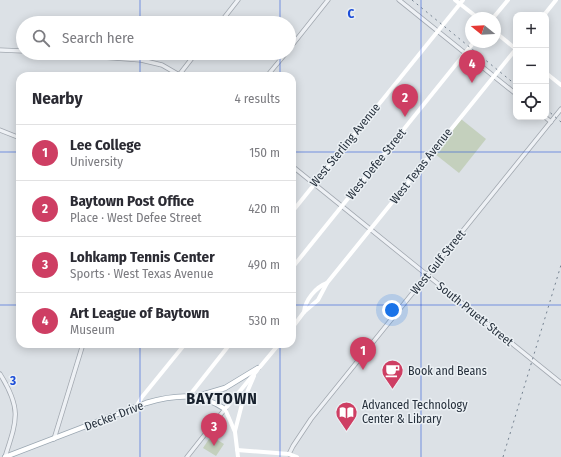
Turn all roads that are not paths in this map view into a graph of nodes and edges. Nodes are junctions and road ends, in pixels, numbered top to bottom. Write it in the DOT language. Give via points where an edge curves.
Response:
graph roads {
  1 [pos="238,0"];
  2 [pos="328,0"];
  3 [pos="399,0"];
  4 [pos="455,0"];
  5 [pos="463,0"];
  6 [pos="508,0"];
  7 [pos="556,0"];
  8 [pos="460,4"];
  9 [pos="470,12"];
  10 [pos="498,12"];
  11 [pos="546,12"];
  12 [pos="225,16"];
  13 [pos="438,32"];
  14 [pos="501,37"];
  15 [pos="296,40"];
  16 [pos="470,48"];
  17 [pos="515,48"];
  18 [pos="0,50"];
  19 [pos="16,51"];
  20 [pos="513,53"];
  21 [pos="465,54"];
  22 [pos="141,60"];
  23 [pos="191,60"];
  24 [pos="280,60"];
  25 [pos="173,72"];
  26 [pos="182,72"];
  27 [pos="270,72"];
  28 [pos="549,75"];
  29 [pos="494,76"];
  30 [pos="561,85"];
  31 [pos="513,92"];
  32 [pos="561,110"];
  33 [pos="549,120"];
  34 [pos="551,122"];
  35 [pos="0,130"];
  36 [pos="16,136"];
  37 [pos="296,169"];
  38 [pos="314,183"];
  39 [pos="342,206"];
  40 [pos="296,207"];
  41 [pos="371,229"];
  42 [pos="296,263"];
  43 [pos="427,275"];
  44 [pos="327,283"];
  45 [pos="304,312"];
  46 [pos="296,322"];
  47 [pos="82,348"];
  48 [pos="182,348"];
  49 [pos="227,348"];
  50 [pos="275,348"];
  51 [pos="258,368"];
  52 [pos="0,374"];
  53 [pos="561,383"];
  54 [pos="189,396"];
  55 [pos="197,396"];
  56 [pos="136,408"];
  57 [pos="225,409"];
  58 [pos="234,432"];
  59 [pos="54,439"];
  60 [pos="237,450"];
  61 [pos="290,454"];
  62 [pos="5,457"];
  63 [pos="187,457"];
  64 [pos="238,457"];
  65 [pos="297,457"];
  1 -- 12 [label="street"];
  2 -- 15 [label="street"];
  3 -- 13 [label="street"];
  4 -- 8 [label="main road"];
  5 -- 8 [label="main road, West Sterling Avenue"];
  6 -- 10 [label="main road"];
  7 -- 11 [label="main road"];
  8 -- 9 [label="main road"];
  8 -- 13 [label="main road, West Sterling Avenue"];
  13 -- 21 [label="street"];
  13 -- 38 [label="main road, West Sterling Avenue"];
  14 -- 17 [label="main road"];
  16 -- 21 [label="main road, West Defee Street"];
  18 -- 19 [label="street"];
  20 -- 29 [label="main road, West Texas Avenue"];
  21 -- 29 [label="street"];
  21 -- 39 [label="main road, West Defee Street"];
  22 -- 25 [label="street" via="162,65"];
  23 -- 26 [label="street"];
  24 -- 27 [label="street"];
  28 -- 30 [label="main road"];
  29 -- 31 [label="street"];
  29 -- 41 [label="main road, West Texas Avenue"];
  32 -- 34 [label="street, West Gulf Street"];
  33 -- 34 [label="street"];
  34 -- 43 [label="street, West Gulf Street"];
  35 -- 36 [label="street"];
  37 -- 38 [label="street, South Pruett Street"];
  38 -- 39 [label="street, South Pruett Street"];
  38 -- 40 [label="main road, West Sterling Avenue"];
  39 -- 41 [label="street, South Pruett Street"];
  39 -- 42 [label="main road, West Defee Street"];
  41 -- 43 [label="street, South Pruett Street"];
  41 -- 44 [label="main road, West Texas Avenue"];
  43 -- 53 [label="street, South Pruett Street"];
  43 -- 61 [label="street, West Gulf Street" via="311,419"];
  44 -- 45 [label="main road, West Texas Avenue" via="318,300"];
  44 -- 45 [label="main road, West Texas Avenue" via="315,291"];
  45 -- 46 [label="main road, West Texas Avenue"];
  47 -- 59 [label="street"];
  48 -- 56 [label="main road"];
  49 -- 54 [label="main road"];
  50 -- 51 [label="main road"];
  51 -- 55 [label="main road" via="225,388"];
  51 -- 57 [label="main road"];
  51 -- 58 [label="main road" via="242,404"];
  52 -- 62 [label="street" via="10,390 16,413"];
  54 -- 55 [label="main road, Decker Drive"];
  54 -- 56 [label="main road, Decker Drive" via="168,397"];
  55 -- 57 [label="main road, Decker Drive"];
  56 -- 59 [label="main road, Decker Drive"];
  57 -- 58 [label="main road"];
  57 -- 63 [label="street"];
  58 -- 60 [label="main road"];
  59 -- 62 [label="main road, Decker Drive"];
  60 -- 61 [label="main road"];
  60 -- 64 [label="main road"];
  61 -- 65 [label="main road"];
}
